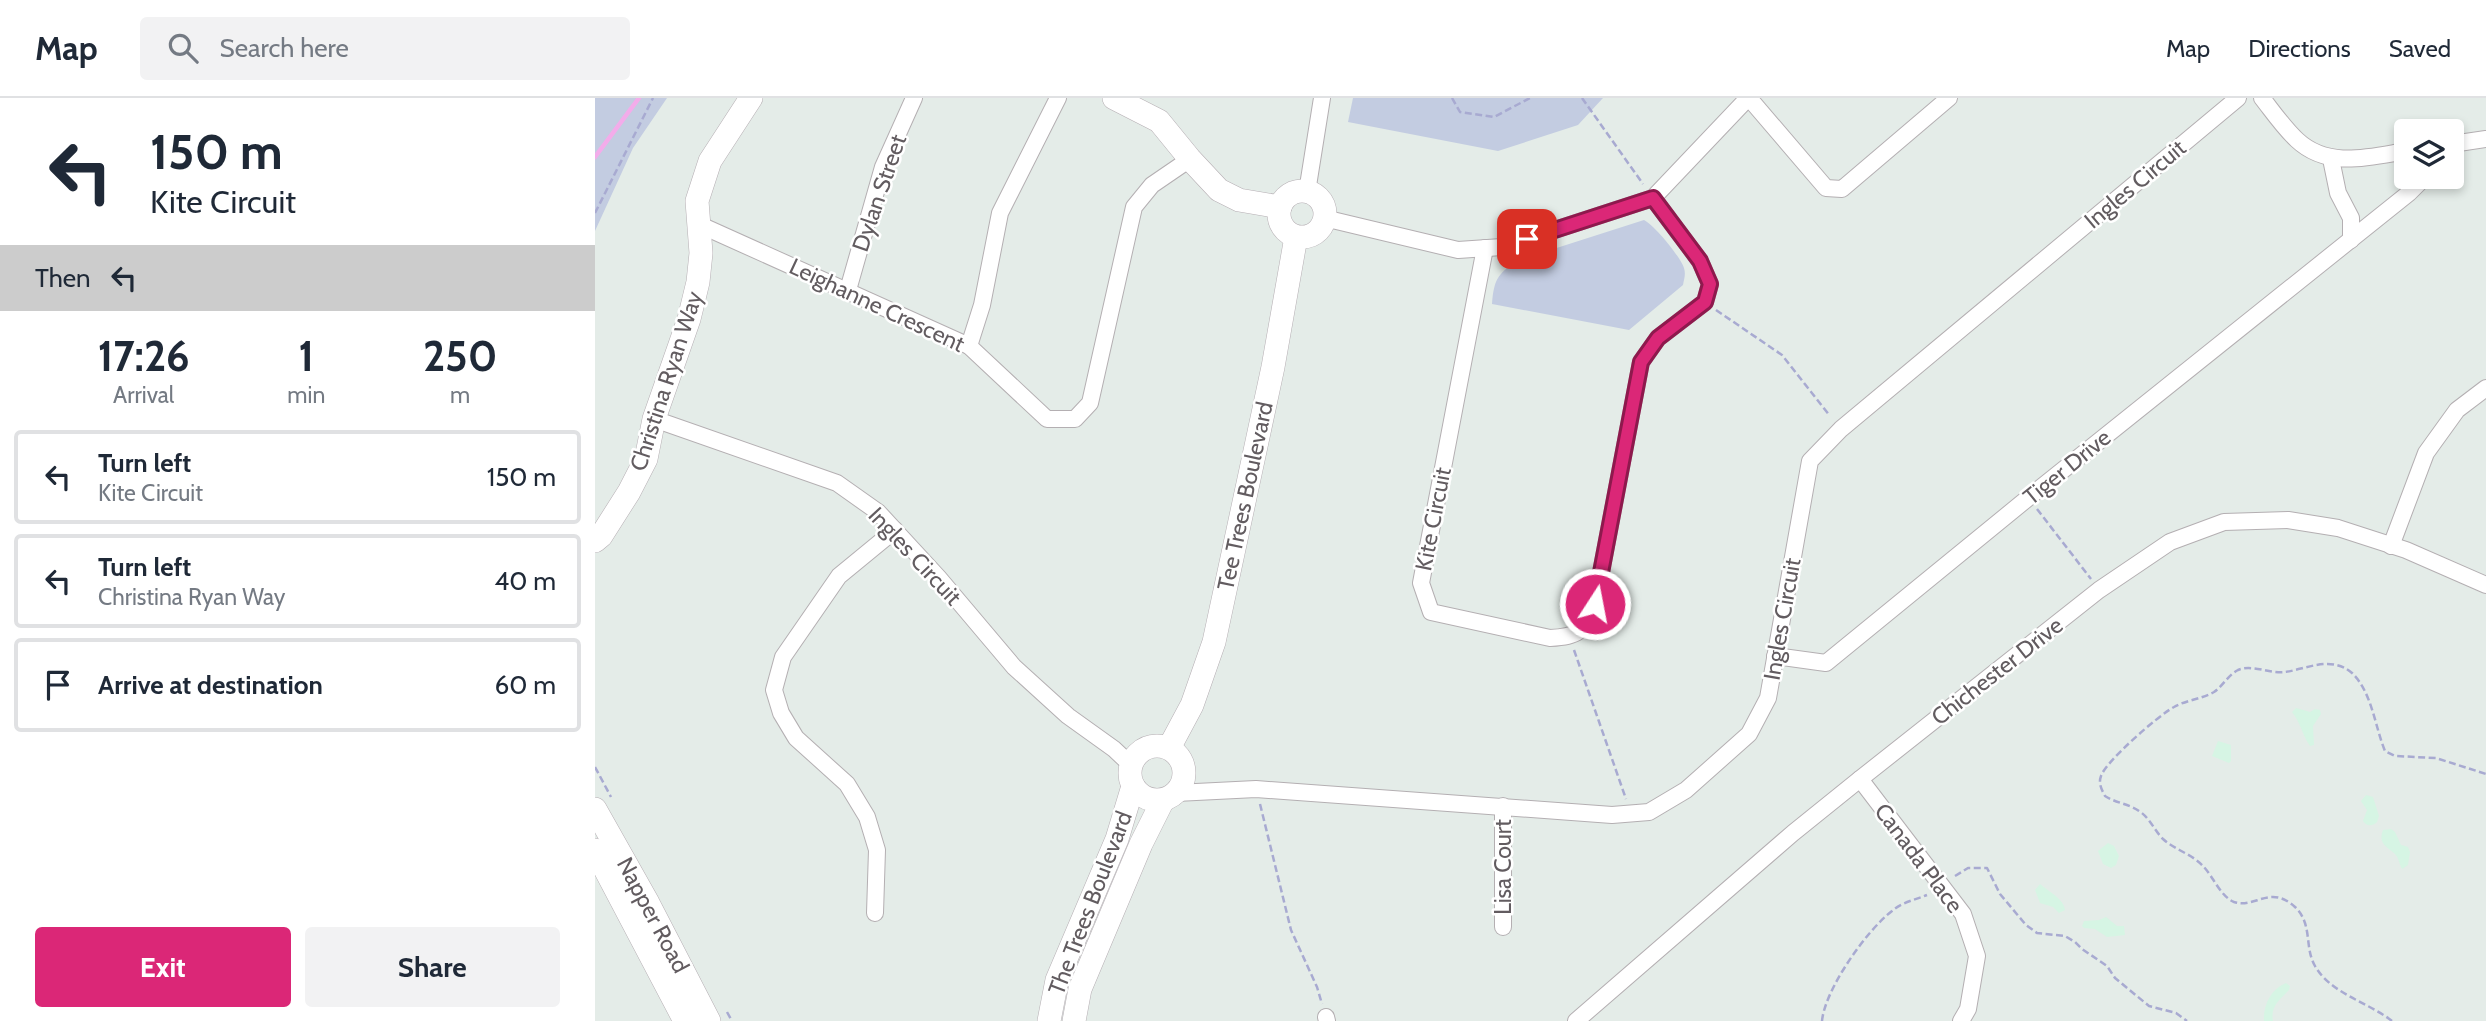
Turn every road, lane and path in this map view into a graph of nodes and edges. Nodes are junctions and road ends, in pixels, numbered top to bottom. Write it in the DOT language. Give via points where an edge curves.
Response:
graph roads {
  1 [pos="653,98"];
  2 [pos="751,98"];
  3 [pos="914,98"];
  4 [pos="1058,98"];
  5 [pos="1114,98"];
  6 [pos="1322,98"];
  7 [pos="1452,98"];
  8 [pos="1530,98"];
  9 [pos="1582,98"];
  10 [pos="1749,98"];
  11 [pos="1949,98"];
  12 [pos="2238,98"];
  13 [pos="2262,98"];
  14 [pos="2486,139"];
  15 [pos="2464,142"];
  16 [pos="2394,153"];
  17 [pos="1190,159"];
  18 [pos="2331,159"];
  19 [pos="2413,189"];
  20 [pos="1307,192"];
  21 [pos="1653,198"];
  22 [pos="1280,207"];
  23 [pos="595,213"];
  24 [pos="1324,218"];
  25 [pos="698,224"];
  26 [pos="1296,237"];
  27 [pos="2350,240"];
  28 [pos="1485,248"];
  29 [pos="848,290"];
  30 [pos="1705,302"];
  31 [pos="969,346"];
  32 [pos="2486,388"];
  33 [pos="655,419"];
  34 [pos="1841,429"];
  35 [pos="2028,498"];
  36 [pos="895,530"];
  37 [pos="595,541"];
  38 [pos="2391,546"];
  39 [pos="2486,585"];
  40 [pos="2099,590"];
  41 [pos="1570,637"];
  42 [pos="1775,656"];
  43 [pos="1169,748"];
  44 [pos="2486,774"];
  45 [pos="1132,775"];
  46 [pos="1860,779"];
  47 [pos="1256,789"];
  48 [pos="1169,798"];
  49 [pos="1503,806"];
  50 [pos="595,809"];
  51 [pos="1631,813"];
  52 [pos="595,850"];
  53 [pos="1948,880"];
  54 [pos="875,913"];
  55 [pos="1503,927"];
  56 [pos="1327,1019"];
  57 [pos="685,1021"];
  58 [pos="709,1021"];
  59 [pos="1049,1021"];
  60 [pos="1074,1021"];
  61 [pos="1576,1021"];
  62 [pos="1822,1021"];
  63 [pos="1961,1021"];
  64 [pos="2187,1021"];
  65 [pos="2392,1021"];
  1 -- 23 [label="path"];
  2 -- 25 [label="street, Christina Ryan Way" via="710,161 697,201"];
  3 -- 29 [label="street, Dylan Street" via="883,167"];
  4 -- 31 [label="street" via="1000,213"];
  5 -- 17 [label="street" via="1159,121"];
  6 -- 20 [label="street"];
  7 -- 8 [label="path" via="1460,112 1494,117"];
  9 -- 21 [label="path"];
  10 -- 11 [label="street" via="1826,188 1842,189"];
  10 -- 21 [label="street"];
  12 -- 34 [label="street, Ingles Circuit"];
  13 -- 18 [label="street" via="2297,141"];
  14 -- 15 [label="street"];
  16 -- 18 [label="street"];
  17 -- 22 [label="street" via="1219,190 1239,200"];
  17 -- 31 [label="street, Leighanne Crescent" via="1152,185 1134,207 1090,403 1075,419 1047,419"];
  18 -- 27 [label="street" via="2338,192 2351,218"];
  19 -- 27 [label="street, Tiger Drive"];
  20 -- 22 [label="street" via="1290,195"];
  20 -- 24 [label="street" via="1322,205"];
  21 -- 28 [label="street" via="1501,247"];
  21 -- 30 [label="street" via="1700,261 1710,284"];
  22 -- 26 [label="street" via="1280,222"];
  24 -- 26 [label="street" via="1317,231"];
  24 -- 28 [label="street" via="1458,250"];
  25 -- 29 [label="street, Leighanne Crescent"];
  25 -- 33 [label="street, Christina Ryan Way" via="698,282"];
  26 -- 43 [label="street, Tee Trees Boulevard" via="1214,642 1192,705"];
  27 -- 35 [label="street, Tiger Drive"];
  28 -- 41 [label="street, Kite Circuit" via="1421,583 1431,612 1550,638"];
  29 -- 31 [label="street, Leighanne Crescent"];
  30 -- 34 [label="path" via="1782,355"];
  30 -- 41 [label="street" via="1658,338 1641,362 1595,604 1582,631"];
  32 -- 38 [label="street" via="2457,410 2426,453"];
  33 -- 36 [label="street, Ingles Circuit" via="837,483"];
  33 -- 37 [label="street, Christina Ryan Way" via="646,459"];
  34 -- 42 [label="street, Ingles Circuit" via="1810,461"];
  35 -- 40 [label="path"];
  35 -- 42 [label="street, Tiger Drive" via="1826,663"];
  36 -- 45 [label="street, Ingles Circuit" via="1014,667 1068,716 1114,749"];
  36 -- 54 [label="street" via="839,576 783,657 774,690 796,738 847,784 867,817 877,850"];
  38 -- 39 [label="street, Chichester Drive"];
  38 -- 40 [label="street, Chichester Drive" via="2338,528 2288,520 2224,522 2170,542"];
  40 -- 46 [label="street, Chichester Drive"];
  41 -- 51 [label="path"];
  42 -- 51 [label="street, Ingles Circuit" via="1768,698 1749,734 1686,790 1649,812"];
  43 -- 45 [label="street" via="1140,751"];
  43 -- 48 [label="street" via="1183,763 1185,773 1184,782"];
  44 -- 65 [label="path" via="2436,758 2396,757 2385,751 2360,684 2351,672 2310,664 2286,672 2235,671 2214,692 2164,714 2114,759 2100,778 2105,796 2143,814 2164,840 2202,864 2226,896 2242,903 2275,897 2297,908 2308,931 2310,956 2324,979"];
  45 -- 48 [label="street" via="1139,794 1149,800"];
  45 -- 59 [label="street, The Trees Boulevard" via="1117,839 1057,980"];
  46 -- 53 [label="street, Canada Place"];
  46 -- 61 [label="street, Chichester Drive"];
  47 -- 48 [label="street, Ingles Circuit"];
  47 -- 49 [label="street, Ingles Circuit"];
  47 -- 56 [label="path" via="1291,930"];
  48 -- 60 [label="street, The Trees Boulevard" via="1141,844 1084,978"];
  49 -- 51 [label="street, Ingles Circuit"];
  49 -- 55 [label="street, Lisa Court"];
  50 -- 58 [label="street, Napper Road"];
  52 -- 57 [label="street, Napper Road"];
  53 -- 62 [label="path" via="1930,894 1899,906 1879,923 1841,972"];
  53 -- 63 [label="street, Canada Place" via="1977,956 1968,1009"];
  53 -- 64 [label="path" via="1968,868 1987,867 1994,885 2026,925 2037,933 2065,936 2108,966 2115,978 2149,1006"];
}
